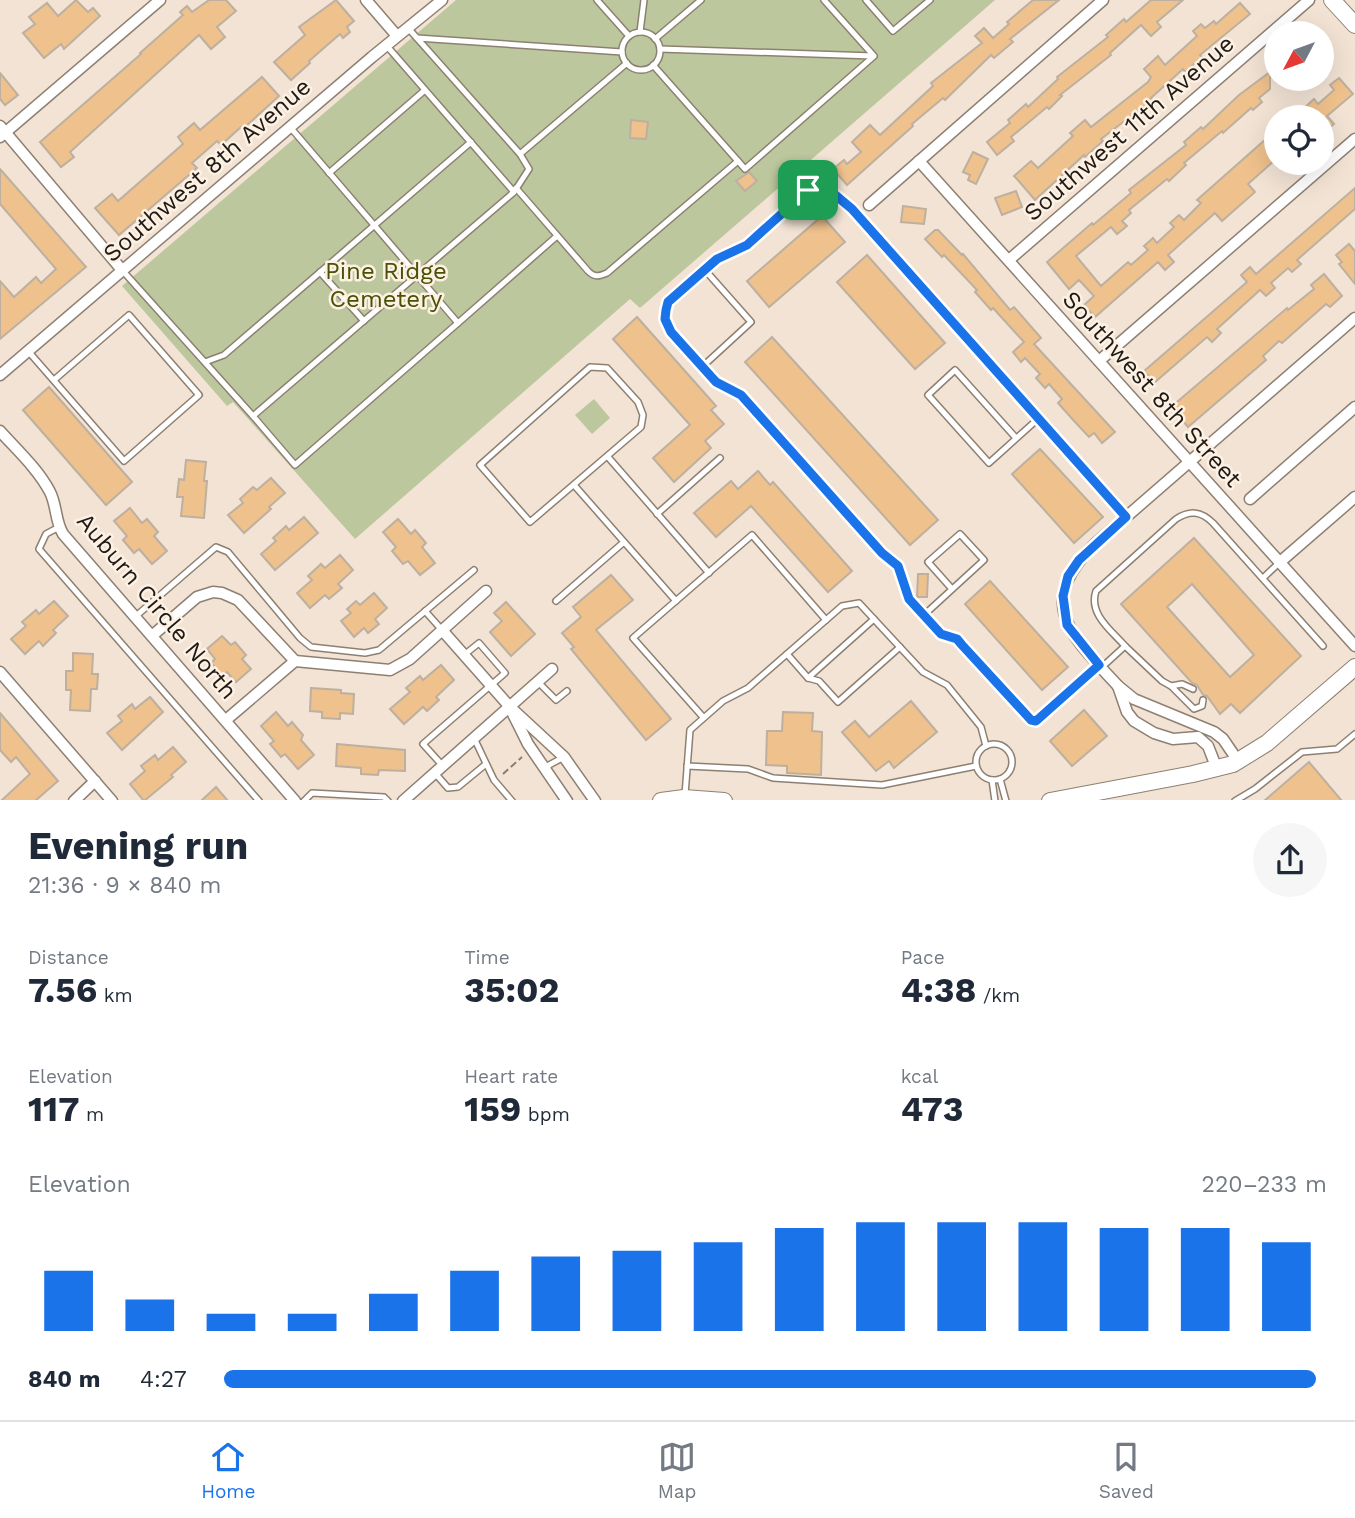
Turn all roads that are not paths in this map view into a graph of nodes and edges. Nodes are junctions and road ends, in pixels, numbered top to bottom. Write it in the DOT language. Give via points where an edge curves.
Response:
graph roads {
  1 [pos="160,0"];
  2 [pos="366,0"];
  3 [pos="442,0"];
  4 [pos="597,0"];
  5 [pos="644,0"];
  6 [pos="701,0"];
  7 [pos="824,0"];
  8 [pos="866,0"];
  9 [pos="930,0"];
  10 [pos="1103,0"];
  11 [pos="1309,0"];
  12 [pos="1332,0"];
  13 [pos="1355,25"];
  14 [pos="408,28"];
  15 [pos="640,32"];
  16 [pos="397,36"];
  17 [pos="629,36"];
  18 [pos="416,38"];
  19 [pos="655,39"];
  20 [pos="386,45"];
  21 [pos="660,50"];
  22 [pos="622,52"];
  23 [pos="874,56"];
  24 [pos="627,63"];
  25 [pos="653,65"];
  26 [pos="425,90"];
  27 [pos="290,127"];
  28 [pos="2,132"];
  29 [pos="1355,139"];
  30 [pos="471,142"];
  31 [pos="520,154"];
  32 [pos="738,161"];
  33 [pos="919,161"];
  34 [pos="329,173"];
  35 [pos="515,190"];
  36 [pos="869,205"];
  37 [pos="374,225"];
  38 [pos="557,236"];
  39 [pos="1009,260"];
  40 [pos="122,270"];
  41 [pos="705,270"];
  42 [pos="320,272"];
  43 [pos="417,275"];
  44 [pos="1355,318"];
  45 [pos="364,321"];
  46 [pos="458,323"];
  47 [pos="28,351"];
  48 [pos="1099,361"];
  49 [pos="205,362"];
  50 [pos="702,367"];
  51 [pos="0,374"];
  52 [pos="54,380"];
  53 [pos="1355,407"];
  54 [pos="253,416"];
  55 [pos="1038,418"];
  56 [pos="0,431"];
  57 [pos="1016,438"];
  58 [pos="607,457"];
  59 [pos="720,458"];
  60 [pos="1189,462"];
  61 [pos="574,485"];
  62 [pos="1355,496"];
  63 [pos="1250,499"];
  64 [pos="657,513"];
  65 [pos="1126,517"];
  66 [pos="59,527"];
  67 [pos="624,542"];
  68 [pos="1280,562"];
  69 [pos="474,570"];
  70 [pos="709,573"];
  71 [pos="1263,578"];
  72 [pos="952,589"];
  73 [pos="486,591"];
  74 [pos="556,601"];
  75 [pos="676,601"];
  76 [pos="425,611"];
  77 [pos="136,615"];
  78 [pos="924,615"];
  79 [pos="874,619"];
  80 [pos="826,620"];
  81 [pos="442,630"];
  82 [pos="153,635"];
  83 [pos="1125,646"];
  84 [pos="1324,646"];
  85 [pos="1355,646"];
  86 [pos="900,647"];
  87 [pos="787,654"];
  88 [pos="464,656"];
  89 [pos="295,661"];
  90 [pos="1100,667"];
  91 [pos="1355,667"];
  92 [pos="552,669"];
  93 [pos="0,672"];
  94 [pos="808,678"];
  95 [pos="538,682"];
  96 [pos="491,685"];
  97 [pos="1118,686"];
  98 [pos="1171,686"];
  99 [pos="1193,689"];
  100 [pos="567,691"];
  101 [pos="1203,699"];
  102 [pos="510,707"];
  103 [pos="703,717"];
  104 [pos="226,720"];
  105 [pos="1355,733"];
  106 [pos="474,738"];
  107 [pos="986,746"];
  108 [pos="564,757"];
  109 [pos="1238,761"];
  110 [pos="486,764"];
  111 [pos="687,766"];
  112 [pos="976,766"];
  113 [pos="438,769"];
  114 [pos="1217,769"];
  115 [pos="544,772"];
  116 [pos="1000,779"];
  117 [pos="992,780"];
  118 [pos="95,781"];
  119 [pos="684,798"];
  120 [pos="1075,798"];
  121 [pos="74,800"];
  122 [pos="112,800"];
  123 [pos="260,800"];
  124 [pos="295,800"];
  125 [pos="304,800"];
  126 [pos="388,800"];
  127 [pos="403,800"];
  128 [pos="512,800"];
  129 [pos="567,800"];
  130 [pos="595,800"];
  131 [pos="661,800"];
  132 [pos="724,800"];
  133 [pos="995,800"];
  134 [pos="1006,800"];
  135 [pos="1050,800"];
  136 [pos="1235,800"];
  1 -- 28 [label="street"];
  2 -- 16 [label="street"];
  3 -- 14 [label="street, Southwest 8th Avenue"];
  4 -- 17 [label="lane"];
  5 -- 15 [label="lane"];
  6 -- 19 [label="lane"];
  7 -- 23 [label="lane"];
  8 -- 9 [label="lane" via="893,31"];
  10 -- 33 [label="street"];
  11 -- 39 [label="street, Southwest 11th Avenue"];
  12 -- 13 [label="street"];
  14 -- 16 [label="street, Southwest 8th Avenue"];
  14 -- 18 [label="lane"];
  15 -- 17 [label="lane"];
  15 -- 19 [label="lane"];
  16 -- 20 [label="street, Southwest 8th Avenue"];
  17 -- 22 [label="lane"];
  18 -- 22 [label="lane"];
  18 -- 31 [label="lane"];
  19 -- 21 [label="lane"];
  20 -- 26 [label="lane"];
  20 -- 27 [label="street, Southwest 8th Avenue"];
  21 -- 23 [label="lane"];
  21 -- 25 [label="lane"];
  22 -- 24 [label="lane"];
  23 -- 32 [label="lane" via="745,169"];
  24 -- 25 [label="lane" via="642,69"];
  24 -- 31 [label="lane"];
  25 -- 32 [label="lane"];
  26 -- 30 [label="lane"];
  26 -- 34 [label="lane"];
  27 -- 34 [label="lane"];
  27 -- 40 [label="street, Southwest 8th Avenue"];
  28 -- 40 [label="street"];
  29 -- 48 [label="street"];
  30 -- 35 [label="lane"];
  30 -- 37 [label="lane"];
  31 -- 35 [label="lane" via="529,169"];
  32 -- 38 [label="lane" via="607,273 593,276"];
  33 -- 36 [label="street"];
  33 -- 39 [label="street, Southwest 8th Street"];
  34 -- 37 [label="lane"];
  35 -- 38 [label="lane"];
  35 -- 43 [label="lane"];
  37 -- 42 [label="lane"];
  37 -- 43 [label="lane"];
  38 -- 46 [label="lane"];
  39 -- 48 [label="street, Southwest 8th Street"];
  40 -- 47 [label="street, Southwest 8th Avenue"];
  40 -- 49 [label="lane"];
  41 -- 50 [label="lane" via="668,302 665,319"];
  41 -- 50 [label="lane" via="751,322"];
  41 -- 55 [label="lane" via="726,253 747,245 808,190 827,188 852,209"];
  42 -- 45 [label="lane"];
  42 -- 49 [label="lane" via="224,355"];
  43 -- 45 [label="lane"];
  43 -- 46 [label="lane"];
  44 -- 60 [label="street"];
  45 -- 54 [label="lane"];
  46 -- 54 [label="lane" via="295,465"];
  47 -- 51 [label="street, Southwest 8th Avenue"];
  47 -- 52 [label="lane"];
  48 -- 60 [label="street, Southwest 8th Street"];
  49 -- 54 [label="lane"];
  50 -- 78 [label="lane" via="716,382 741,395 898,566 909,599"];
  52 -- 52 [label="lane" via="124,461 200,395 130,315"];
  53 -- 63 [label="street"];
  55 -- 57 [label="lane"];
  55 -- 65 [label="lane"];
  56 -- 66 [label="street, Auburn Circle North" via="50,492"];
  57 -- 57 [label="lane" via="989,463 928,395 955,370"];
  58 -- 61 [label="lane"];
  58 -- 61 [label="lane" via="641,427 643,415 638,402 601,367 590,368 480,465 530,522"];
  58 -- 64 [label="lane"];
  59 -- 64 [label="lane"];
  60 -- 65 [label="street"];
  60 -- 68 [label="street, Southwest 8th Street"];
  61 -- 67 [label="lane"];
  62 -- 68 [label="street"];
  64 -- 70 [label="lane"];
  65 -- 90 [label="street" via="1079,560 1068,576 1063,596 1067,625"];
  66 -- 77 [label="street, Auburn Circle North"];
  66 -- 123 [label="lane" via="46,534 39,549"];
  67 -- 74 [label="lane"];
  67 -- 75 [label="lane"];
  68 -- 71 [label="lane"];
  68 -- 85 [label="street, Southwest 8th Street"];
  69 -- 76 [label="lane"];
  70 -- 75 [label="lane"];
  70 -- 80 [label="lane" via="752,535"];
  71 -- 83 [label="lane" via="1207,517 1184,514 1096,591 1097,614"];
  71 -- 84 [label="lane"];
  72 -- 72 [label="lane" via="984,560 960,534 928,562"];
  72 -- 78 [label="lane"];
  73 -- 81 [label="street"];
  75 -- 103 [label="lane" via="633,638"];
  76 -- 77 [label="lane" via="379,650 311,648 229,552 216,547"];
  76 -- 81 [label="lane"];
  77 -- 82 [label="street, Auburn Circle North"];
  78 -- 90 [label="lane" via="941,634 957,639 1031,720 1036,721"];
  79 -- 80 [label="lane" via="859,603 842,606"];
  79 -- 86 [label="lane"];
  79 -- 94 [label="lane"];
  80 -- 87 [label="lane"];
  81 -- 88 [label="street"];
  81 -- 89 [label="street" via="390,670"];
  82 -- 89 [label="street" via="197,597 222,593 238,600"];
  82 -- 104 [label="street, Auburn Circle North"];
  83 -- 90 [label="lane"];
  83 -- 98 [label="lane"];
  86 -- 94 [label="lane" via="838,702 819,681"];
  86 -- 107 [label="lane" via="923,672 947,685 981,727"];
  87 -- 94 [label="lane"];
  87 -- 103 [label="lane" via="748,688"];
  88 -- 96 [label="street"];
  88 -- 96 [label="lane" via="479,643 505,673"];
  89 -- 104 [label="street"];
  90 -- 97 [label="street"];
  91 -- 109 [label="street" via="1267,743"];
  92 -- 95 [label="street"];
  93 -- 118 [label="street"];
  95 -- 100 [label="lane" via="556,700"];
  95 -- 102 [label="street"];
  96 -- 102 [label="street"];
  96 -- 113 [label="lane" via="423,744"];
  97 -- 109 [label="street" via="1134,699 1214,732"];
  97 -- 114 [label="street" via="1134,722 1173,739 1198,737 1208,746"];
  98 -- 99 [label="lane"];
  98 -- 101 [label="lane" via="1194,709 1202,706"];
  102 -- 106 [label="street"];
  102 -- 108 [label="street"];
  102 -- 115 [label="street"];
  103 -- 111 [label="lane" via="690,730"];
  104 -- 124 [label="street, Auburn Circle North"];
  105 -- 136 [label="lane" via="1337,749 1301,752"];
  106 -- 110 [label="lane"];
  106 -- 113 [label="street"];
  107 -- 112 [label="lane"];
  107 -- 116 [label="lane" via="1001,746 1009,753 1012,764"];
  108 -- 115 [label="lane"];
  108 -- 130 [label="street"];
  109 -- 114 [label="street"];
  110 -- 113 [label="lane" via="458,787 448,788"];
  110 -- 128 [label="lane"];
  111 -- 112 [label="lane" via="748,769 773,778 882,785"];
  111 -- 119 [label="lane"];
  112 -- 117 [label="lane" via="982,776"];
  113 -- 127 [label="street"];
  114 -- 120 [label="street"];
  115 -- 129 [label="street"];
  116 -- 117 [label="lane"];
  116 -- 134 [label="lane"];
  117 -- 133 [label="lane"];
  118 -- 121 [label="street"];
  118 -- 122 [label="street"];
  119 -- 131 [label="street"];
  119 -- 132 [label="street"];
  120 -- 135 [label="street"];
  125 -- 126 [label="lane" via="312,793 384,796"];
}
